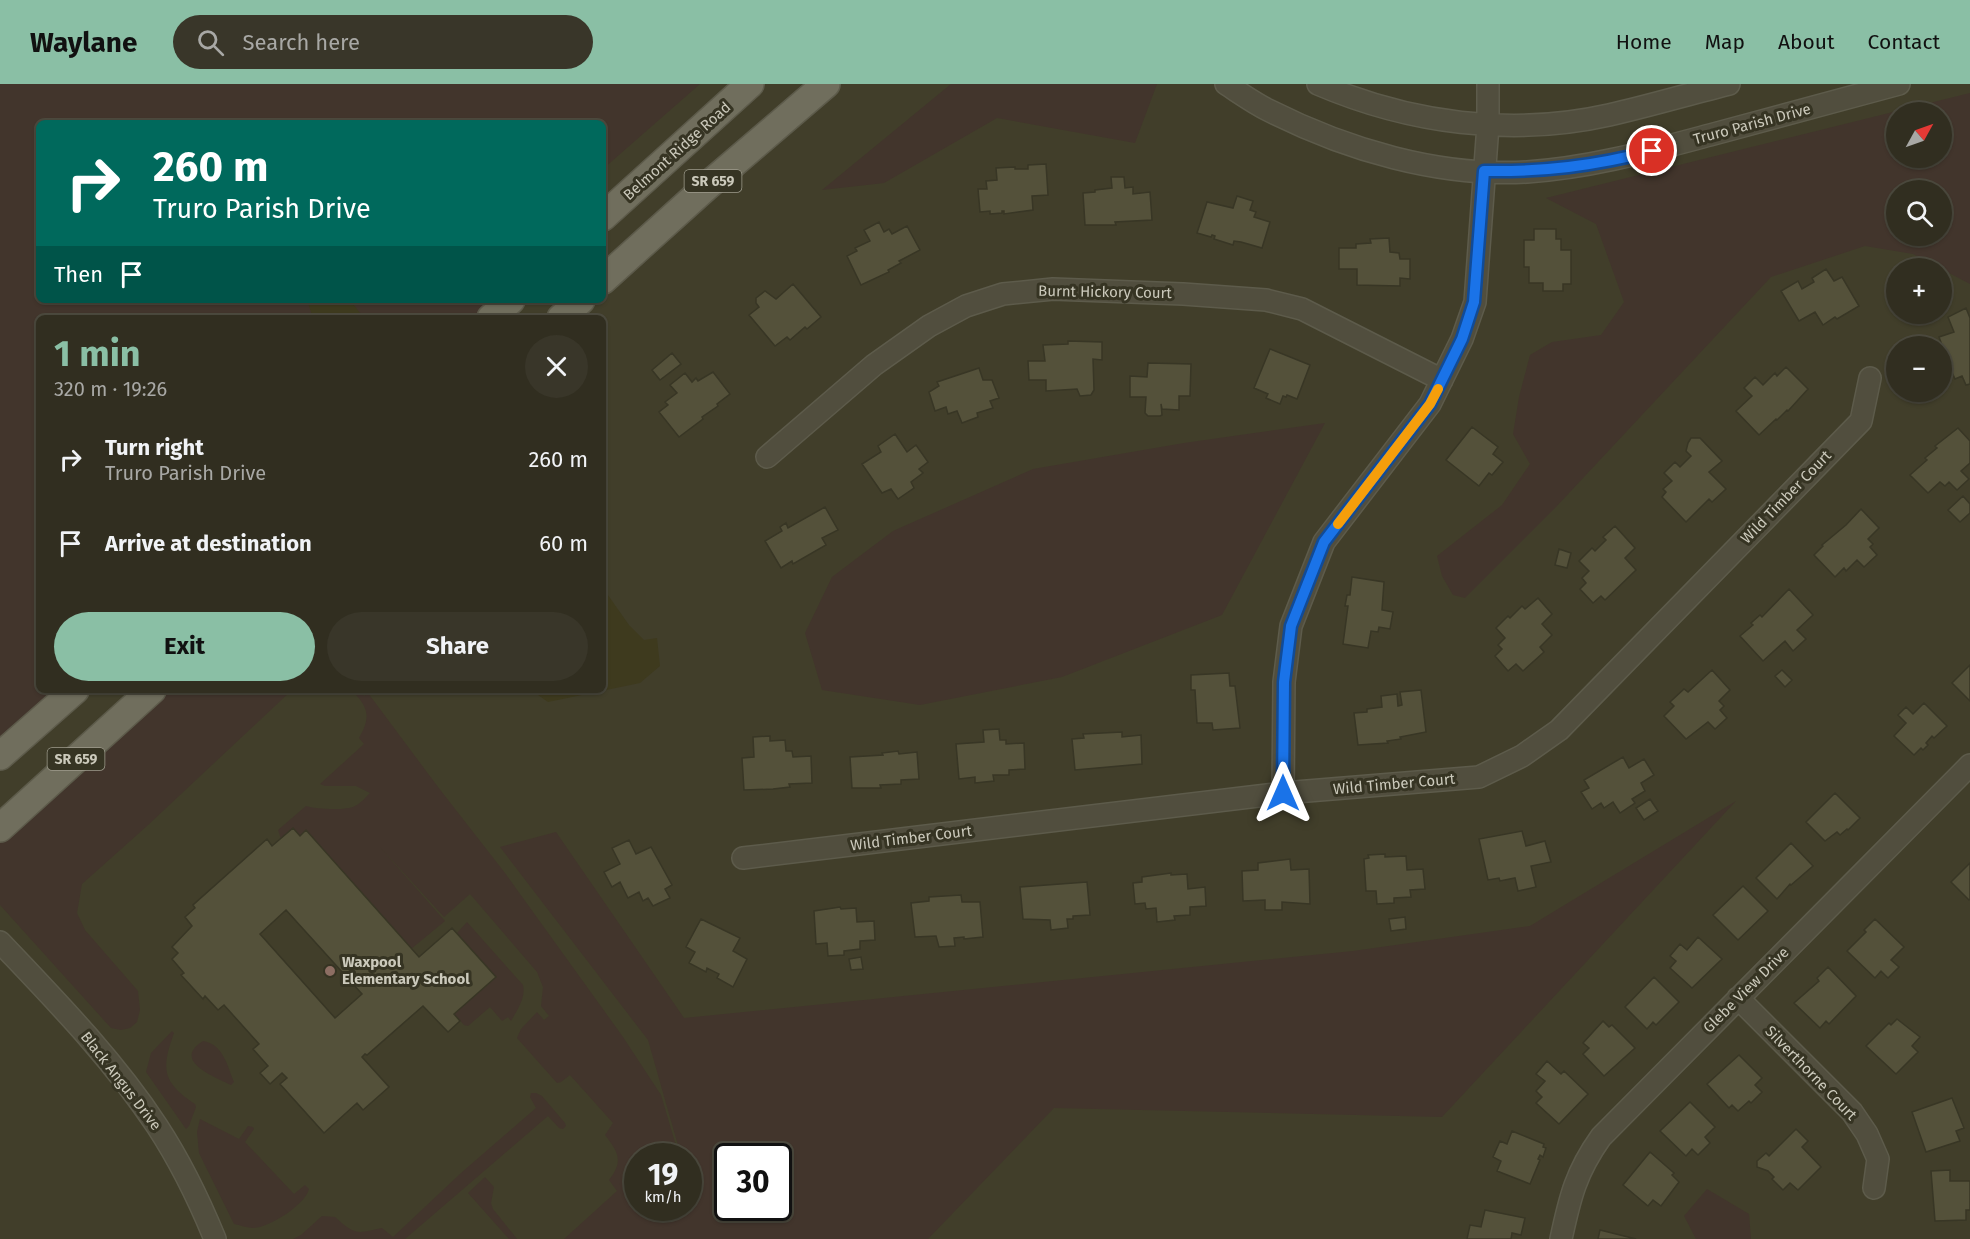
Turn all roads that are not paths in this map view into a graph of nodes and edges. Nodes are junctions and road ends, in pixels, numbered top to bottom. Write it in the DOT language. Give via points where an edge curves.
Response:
graph roads {
  1 [pos="750,84"];
  2 [pos="826,84"];
  3 [pos="1226,84"];
  4 [pos="1318,84"];
  5 [pos="1488,84"];
  6 [pos="1729,84"];
  7 [pos="1899,84"];
  8 [pos="1488,125"];
  9 [pos="1484,171"];
  10 [pos="606,214"];
  11 [pos="606,277"];
  12 [pos="508,303"];
  13 [pos="578,303"];
  14 [pos="494,315"];
  15 [pos="564,315"];
  16 [pos="1870,378"];
  17 [pos="1442,380"];
  18 [pos="767,457"];
  19 [pos="72,693"];
  20 [pos="149,693"];
  21 [pos="0,756"];
  22 [pos="1970,765"];
  23 [pos="1283,793"];
  24 [pos="0,828"];
  25 [pos="743,858"];
  26 [pos="0,942"];
  27 [pos="1738,998"];
  28 [pos="1874,1188"];
  29 [pos="215,1239"];
  30 [pos="1561,1239"];
  1 -- 10 [label="main road, Belmont Ridge Road / SR 659"];
  2 -- 11 [label="main road, SR 659"];
  3 -- 9 [label="street, Truro Parish Drive" via="1266,109 1345,143 1436,166"];
  4 -- 8 [label="street" via="1409,115"];
  5 -- 8 [label="street"];
  6 -- 8 [label="street" via="1607,116"];
  7 -- 9 [label="street, Truro Parish Drive" via="1629,157 1568,168"];
  8 -- 9 [label="street"];
  9 -- 17 [label="street" via="1474,302"];
  12 -- 14 [label="main road"];
  13 -- 15 [label="main road"];
  16 -- 23 [label="street, Wild Timber Court" via="1861,421 1559,730 1532,750 1479,777"];
  17 -- 18 [label="street, Burnt Hickory Court" via="1302,309 1266,300 1053,289 1003,294 966,306 929,326 874,365"];
  17 -- 23 [label="street" via="1430,404 1324,542 1291,626 1284,682"];
  19 -- 21 [label="main road"];
  20 -- 24 [label="main road, SR 659"];
  22 -- 27 [label="street, Glebe View Drive"];
  23 -- 25 [label="street, Wild Timber Court"];
  26 -- 29 [label="street, Black Angus Drive" via="92,1042 141,1103 176,1157"];
  27 -- 28 [label="street, Silverthorne Court" via="1852,1112 1878,1159"];
  27 -- 30 [label="street, Glebe View Drive" via="1601,1137 1574,1182"];
}
